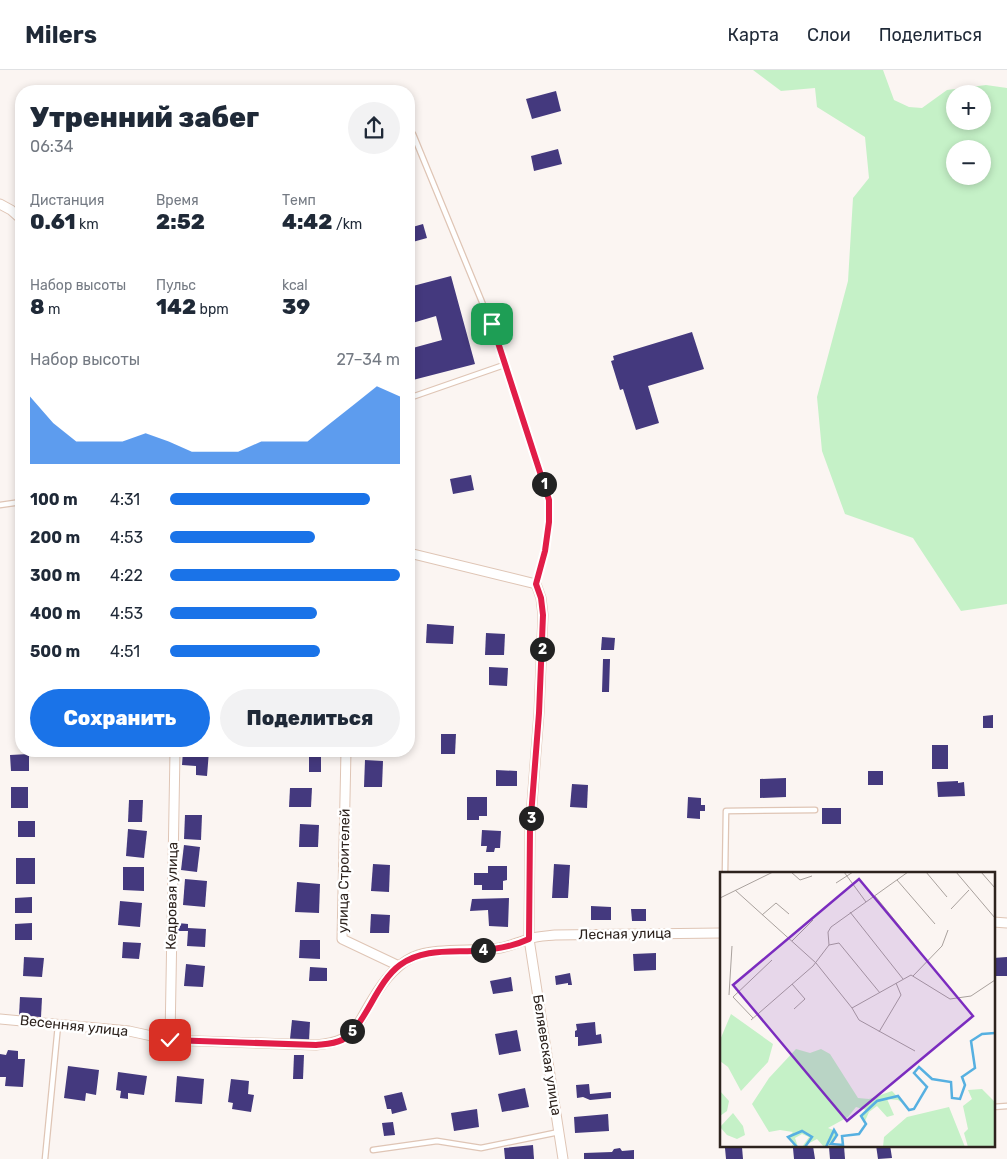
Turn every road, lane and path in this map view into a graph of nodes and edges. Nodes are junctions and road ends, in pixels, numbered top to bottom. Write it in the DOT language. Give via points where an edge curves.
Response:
graph roads {
  1 [pos="415,139"];
  2 [pos="0,204"];
  3 [pos="15,213"];
  4 [pos="504,365"];
  5 [pos="415,396"];
  6 [pos="15,503"];
  7 [pos="0,504"];
  8 [pos="415,554"];
  9 [pos="536,584"];
  10 [pos="175,757"];
  11 [pos="346,757"];
  12 [pos="814,810"];
  13 [pos="725,872"];
  14 [pos="994,922"];
  15 [pos="1007,923"];
  16 [pos="720,933"];
  17 [pos="529,939"];
  18 [pos="399,966"];
  19 [pos="0,1019"];
  20 [pos="58,1024"];
  21 [pos="170,1040"];
  22 [pos="1007,1106"];
  23 [pos="994,1107"];
  24 [pos="559,1132"];
  25 [pos="374,1150"];
  26 [pos="45,1159"];
  27 [pos="563,1159"];
  1 -- 4 [label="lane" via="492,324"];
  2 -- 3 [label="street"];
  4 -- 5 [label="lane"];
  4 -- 9 [label="lane" via="549,500 545,551"];
  6 -- 7 [label="lane"];
  8 -- 9 [label="street"];
  9 -- 17 [label="street" via="543,615 530,829"];
  10 -- 21 [label="street, Кедровая улица"];
  11 -- 18 [label="street, улица Строителей" via="342,939"];
  12 -- 13 [label="lane" via="726,811"];
  14 -- 15 [label="street"];
  16 -- 17 [label="street, Лесная улица" via="555,935"];
  17 -- 18 [label="street, Лесная улица" via="499,948 428,953"];
  17 -- 24 [label="street, Беляевская улица"];
  18 -- 21 [label="street, Весенняя улица" via="377,990 358,1024 344,1039 333,1043"];
  19 -- 20 [label="street, Весенняя улица"];
  20 -- 21 [label="street, Весенняя улица" via="129,1031"];
  20 -- 26 [label="lane"];
  22 -- 23 [label="lane"];
  24 -- 25 [label="lane" via="481,1148 437,1141"];
  24 -- 27 [label="street, Беляевская улица"];
}
